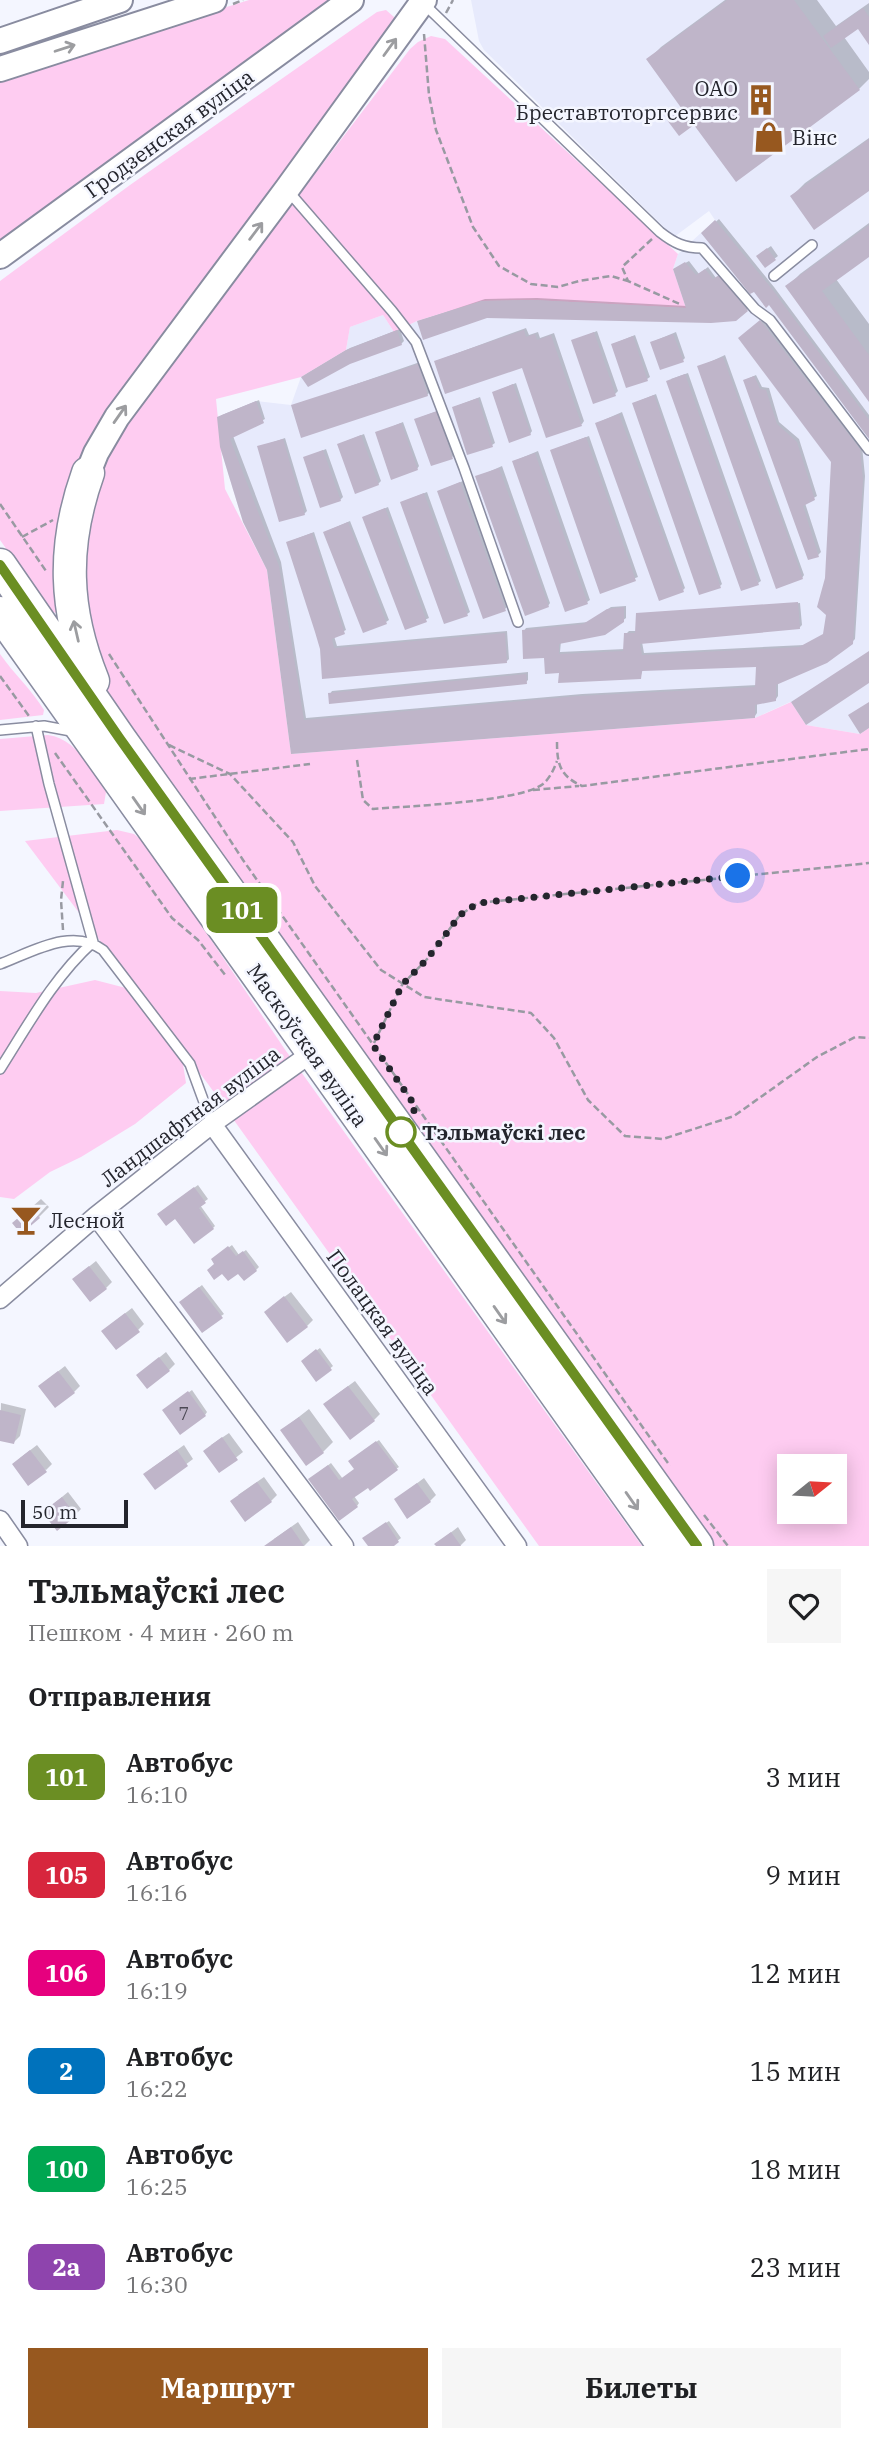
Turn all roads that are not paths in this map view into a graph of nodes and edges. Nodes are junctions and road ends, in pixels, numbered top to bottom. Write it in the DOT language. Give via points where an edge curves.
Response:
graph roads {
  1 [pos="120,0"];
  2 [pos="362,0"];
  3 [pos="207,1"];
  4 [pos="423,1"];
  5 [pos="344,6"];
  6 [pos="0,41"];
  7 [pos="0,69"];
  8 [pos="287,189"];
  9 [pos="812,245"];
  10 [pos="0,256"];
  11 [pos="774,275"];
  12 [pos="869,450"];
  13 [pos="88,473"];
  14 [pos="0,565"];
  15 [pos="0,612"];
  16 [pos="518,622"];
  17 [pos="36,726"];
  18 [pos="0,730"];
  19 [pos="110,745"];
  20 [pos="93,942"];
  21 [pos="0,964"];
  22 [pos="323,1044"];
  23 [pos="0,1069"];
  24 [pos="212,1124"];
  25 [pos="96,1216"];
  26 [pos="0,1299"];
  27 [pos="0,1521"];
  28 [pos="18,1546"];
  29 [pos="344,1546"];
  30 [pos="517,1546"];
  31 [pos="664,1546"];
  32 [pos="697,1546"];
  1 -- 6 [label="main road"];
  2 -- 5 [label="main road, Гродзенская вуліца"];
  7 -- 3 [label="main road, one-way"];
  8 -- 4 [label="main road, one-way"];
  4 -- 12 [label="lane" via="660,232 675,243 702,248 755,310 770,320"];
  5 -- 10 [label="main road, Гродзенская вуліца"];
  13 -- 8 [label="main road, one-way" via="117,417"];
  8 -- 16 [label="lane" via="416,342"];
  9 -- 11 [label="lane"];
  19 -- 13 [label="highway, one-way" via="70,600 72,535"];
  14 -- 19 [label="highway, Маскоўская вуліца"];
  15 -- 19 [label="highway, Маскоўская вуліца"];
  17 -- 18 [label="lane"];
  17 -- 19 [label="lane" via="69,730"];
  17 -- 20 [label="lane"];
  19 -- 22 [label="highway, Маскоўская вуліца"];
  20 -- 21 [label="lane" via="63,940"];
  20 -- 23 [label="lane" via="61,976"];
  20 -- 24 [label="lane" via="190,1064"];
  22 -- 24 [label="street, Ландшафтная вуліца"];
  22 -- 31 [label="highway, Маскоўская вуліца, one-way"];
  22 -- 32 [label="highway, Маскоўская вуліца"];
  24 -- 25 [label="street, Ландшафтная вуліца"];
  24 -- 30 [label="street, Полацкая вуліца"];
  25 -- 26 [label="street, Ландшафтная вуліца"];
  25 -- 29 [label="street"];
  27 -- 28 [label="street"];
}
